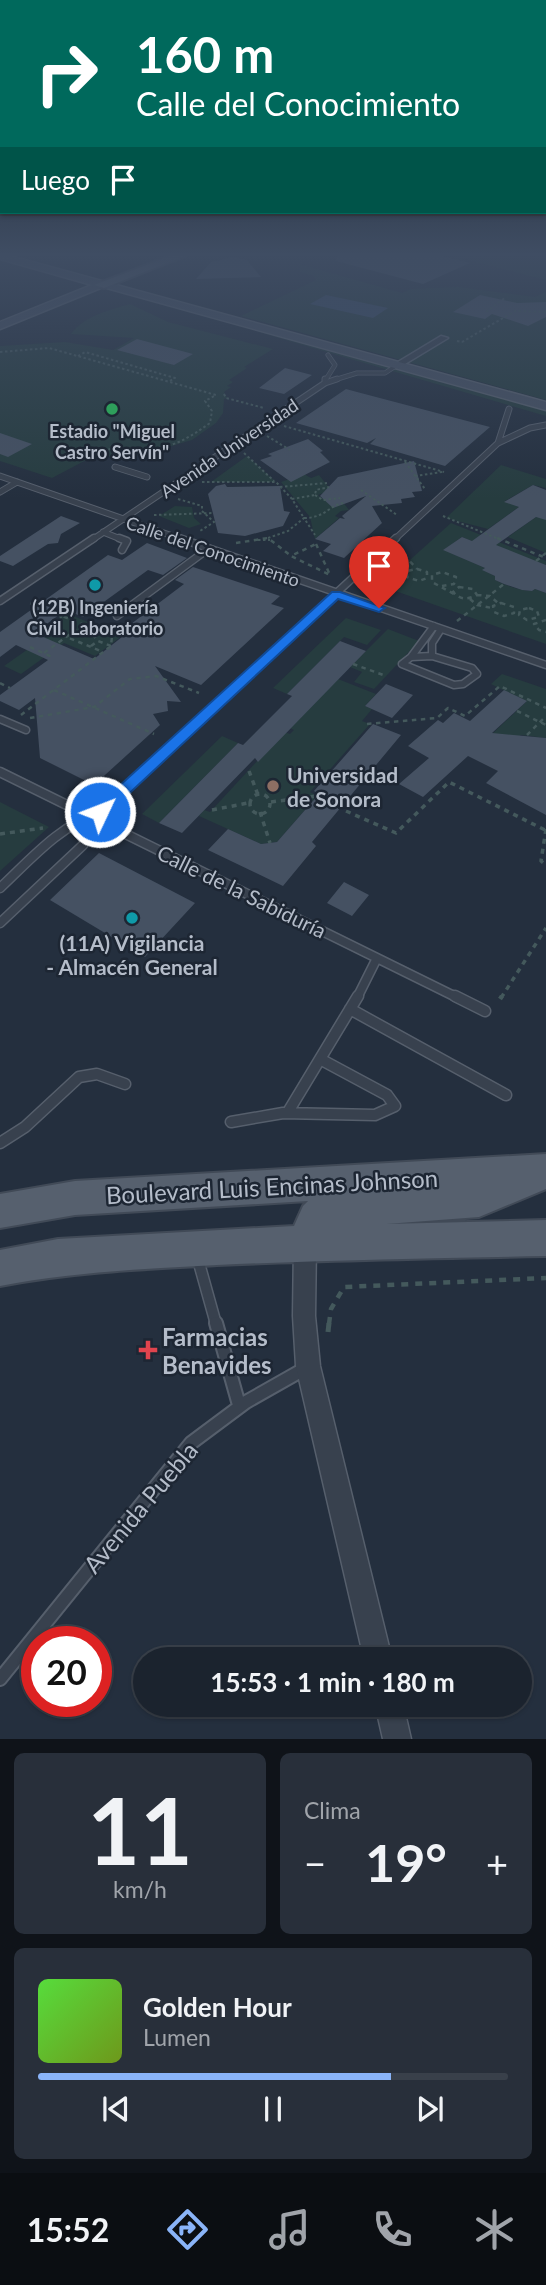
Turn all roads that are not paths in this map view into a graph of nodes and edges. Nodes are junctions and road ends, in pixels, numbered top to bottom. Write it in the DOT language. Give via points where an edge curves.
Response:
graph roads {
  1 [pos="273,337"];
  2 [pos="290,337"];
  3 [pos="444,338"];
  4 [pos="328,355"];
  5 [pos="397,365"];
  6 [pos="385,373"];
  7 [pos="325,383"];
  8 [pos="546,406"];
  9 [pos="509,408"];
  10 [pos="546,419"];
  11 [pos="546,425"];
  12 [pos="498,443"];
  13 [pos="115,467"];
  14 [pos="0,476"];
  15 [pos="147,477"];
  16 [pos="17,482"];
  17 [pos="0,492"];
  18 [pos="123,519"];
  19 [pos="103,532"];
  20 [pos="208,549"];
  21 [pos="122,551"];
  22 [pos="336,594"];
  23 [pos="0,601"];
  24 [pos="117,616"];
  25 [pos="437,627"];
  26 [pos="432,656"];
  27 [pos="411,657"];
  28 [pos="546,665"];
  29 [pos="0,719"];
  30 [pos="26,730"];
  31 [pos="0,772"];
  32 [pos="100,812"];
  33 [pos="88,815"];
  34 [pos="103,822"];
  35 [pos="0,888"];
  36 [pos="0,923"];
  37 [pos="377,958"];
  38 [pos="350,1009"];
  39 [pos="485,1011"];
  40 [pos="320,1059"];
  41 [pos="125,1084"];
  42 [pos="506,1095"];
  43 [pos="288,1112"];
  44 [pos="231,1122"];
  45 [pos="0,1143"];
  46 [pos="546,1171"];
  47 [pos="0,1212"];
  48 [pos="546,1238"];
  49 [pos="305,1243"];
  50 [pos="196,1250"];
  51 [pos="0,1268"];
  52 [pos="308,1366"];
  53 [pos="239,1405"];
  54 [pos="375,1647"];
  55 [pos="0,1679"];
  56 [pos="392,1717"];
  57 [pos="397,1739"];
  1 -- 4 [label="main road"];
  2 -- 5 [label="main road"];
  3 -- 5 [label="street"];
  4 -- 6 [label="main road"];
  4 -- 7 [label="lane" via="335,365"];
  5 -- 6 [label="lane"];
  5 -- 8 [label="main road"];
  6 -- 7 [label="lane, Avenida Universidad" via="357,373"];
  6 -- 9 [label="main road"];
  7 -- 18 [label="lane, Avenida Universidad"];
  9 -- 10 [label="main road"];
  9 -- 12 [label="lane" via="509,421"];
  11 -- 12 [label="lane"];
  12 -- 22 [label="lane"];
  13 -- 15 [label="lane"];
  14 -- 16 [label="lane, Calle del Conocimiento"];
  16 -- 17 [label="lane"];
  16 -- 18 [label="lane, Calle del Conocimiento"];
  18 -- 19 [label="lane, Avenida Universidad"];
  18 -- 20 [label="lane, Calle del Conocimiento"];
  19 -- 21 [label="lane" via="127,541"];
  19 -- 23 [label="lane, Avenida Universidad"];
  20 -- 22 [label="lane, Calle del Conocimiento"];
  20 -- 24 [label="lane"];
  22 -- 25 [label="lane, Calle del Conocimiento"];
  22 -- 32 [label="lane"];
  25 -- 26 [label="lane"];
  25 -- 27 [label="lane"];
  25 -- 28 [label="lane, Calle del Conocimiento"];
  26 -- 27 [label="lane"];
  26 -- 27 [label="lane" via="472,668 477,674 454,685 402,664"];
  29 -- 30 [label="lane"];
  31 -- 33 [label="lane, Calle de la Sabiduría"];
  32 -- 33 [label="lane"];
  32 -- 34 [label="lane"];
  33 -- 34 [label="lane, Calle de la Sabiduría"];
  33 -- 35 [label="lane"];
  34 -- 36 [label="lane"];
  34 -- 37 [label="lane, Calle de la Sabiduría"];
  37 -- 38 [label="lane"];
  37 -- 39 [label="lane, Calle de la Sabiduría"];
  38 -- 40 [label="lane"];
  38 -- 42 [label="lane"];
  40 -- 43 [label="lane"];
  40 -- 43 [label="lane" via="387,1095 395,1106 373,1116"];
  41 -- 45 [label="lane" via="102,1072 89,1072"];
  43 -- 44 [label="lane"];
  46 -- 47 [label="main road, Boulevard Luis Encinas Johnson" via="75,1198"];
  46 -- 49 [label="main road" via="479,1199 322,1211 314,1218"];
  48 -- 49 [label="main road"];
  49 -- 50 [label="main road"];
  49 -- 52 [label="street"];
  50 -- 51 [label="main road" via="58,1257"];
  50 -- 53 [label="lane"];
  52 -- 53 [label="lane, Avenida Puebla"];
  52 -- 54 [label="street"];
  53 -- 55 [label="lane, Avenida Puebla" via="191,1443"];
  56 -- 57 [label="street"];
}
